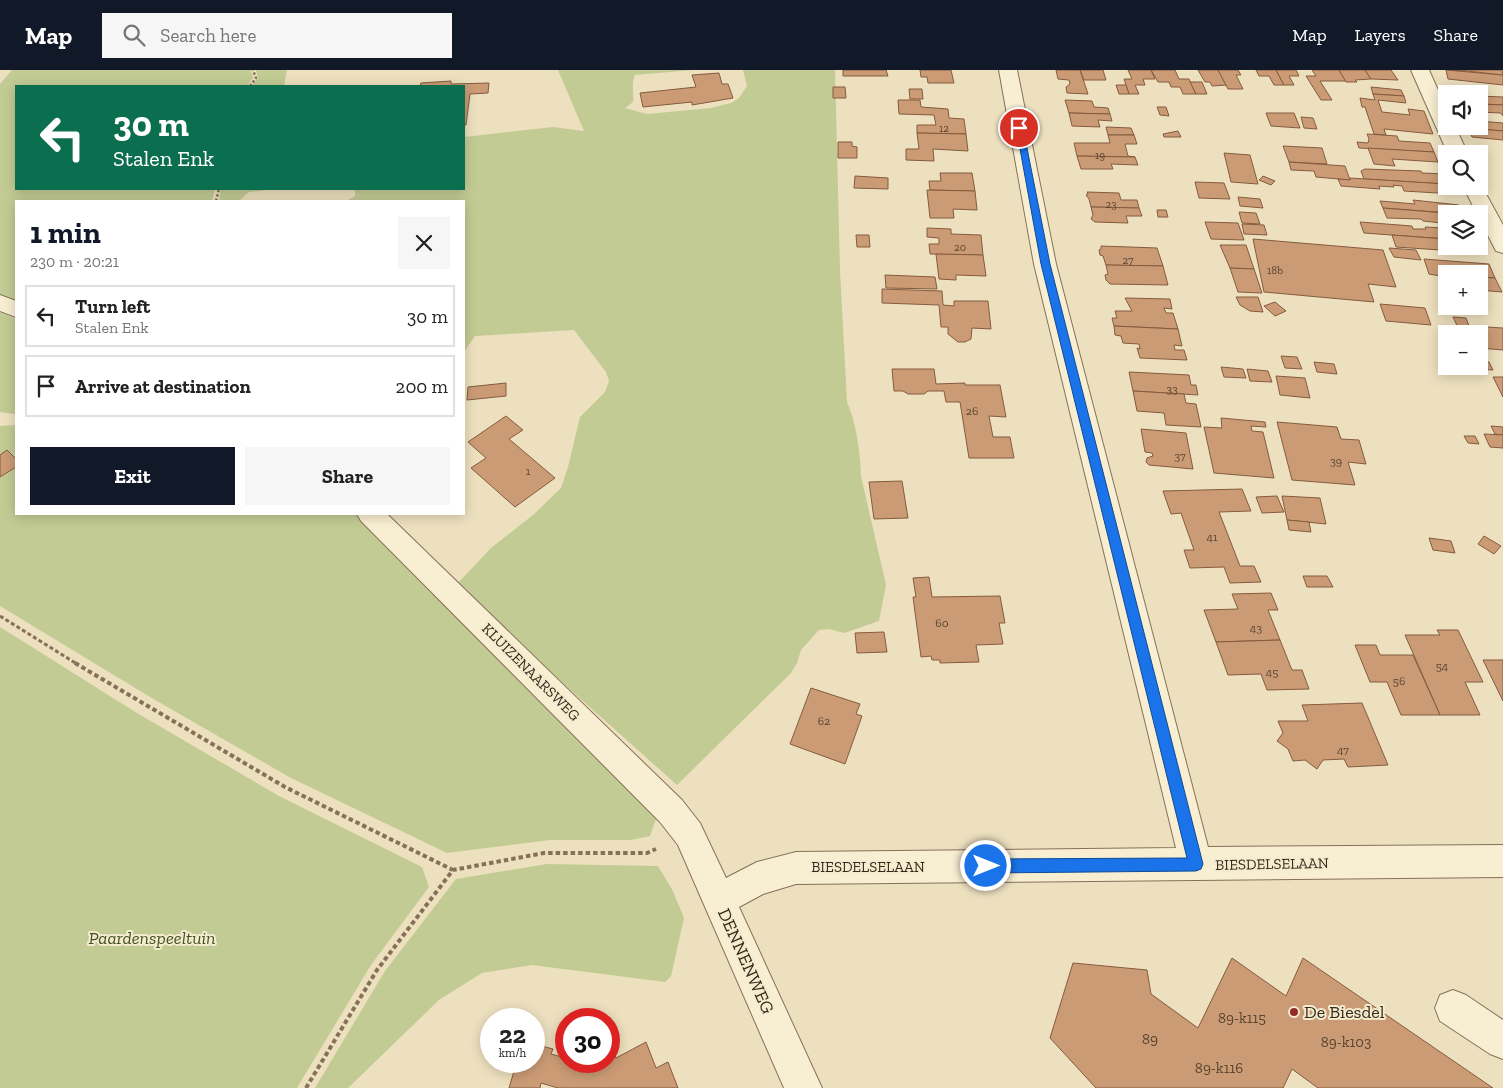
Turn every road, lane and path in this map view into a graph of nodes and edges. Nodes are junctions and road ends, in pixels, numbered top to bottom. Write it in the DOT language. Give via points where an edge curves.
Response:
graph roads {
  1 [pos="254,70"];
  2 [pos="1008,70"];
  3 [pos="1420,70"];
  4 [pos="251,85"];
  5 [pos="1454,145"];
  6 [pos="1478,195"];
  7 [pos="1503,246"];
  8 [pos="0,303"];
  9 [pos="15,309"];
  10 [pos="371,515"];
  11 [pos="0,616"];
  12 [pos="688,834"];
  13 [pos="1503,862"];
  14 [pos="1196,864"];
  15 [pos="453,870"];
  16 [pos="719,900"];
  17 [pos="1453,1008"];
  18 [pos="1503,1041"];
  19 [pos="306,1088"];
  20 [pos="803,1088"];
  1 -- 4 [label="path" via="256,78"];
  2 -- 14 [label="street" via="1045,264"];
  3 -- 5 [label="street"];
  6 -- 7 [label="street"];
  8 -- 9 [label="street"];
  10 -- 12 [label="street, KLUIZENAARSWEG" via="671,811"];
  11 -- 15 [label="path" via="285,787"];
  12 -- 15 [label="path" via="647,854 544,853"];
  12 -- 16 [label="street, DENNENWEG"];
  13 -- 14 [label="street, BIESDELSELAAN"];
  14 -- 16 [label="street, BIESDELSELAAN" via="796,868 757,880"];
  15 -- 19 [label="path" via="377,970"];
  16 -- 20 [label="street, DENNENWEG"];
  17 -- 18 [label="street"];
}
